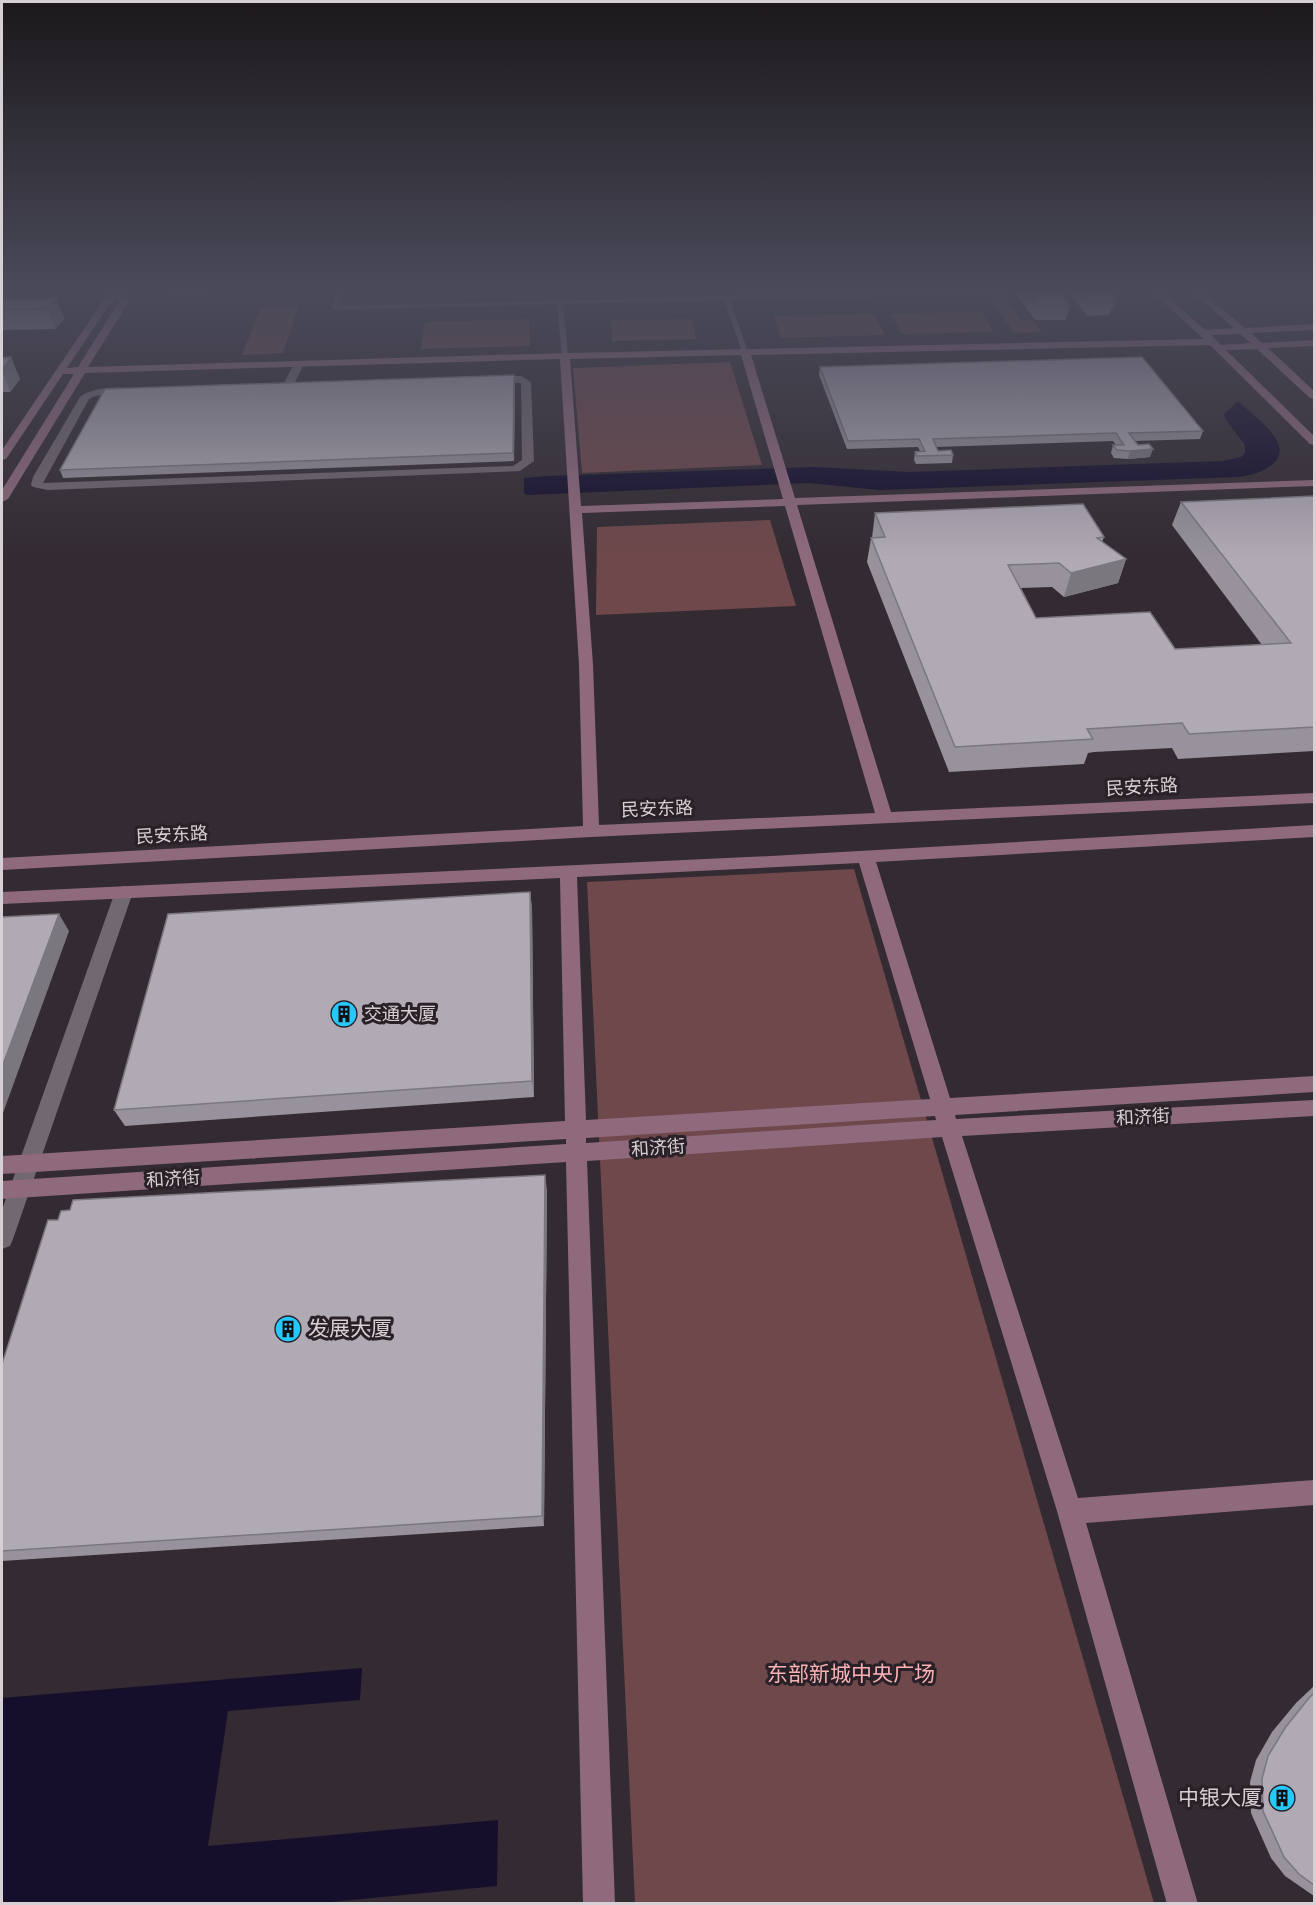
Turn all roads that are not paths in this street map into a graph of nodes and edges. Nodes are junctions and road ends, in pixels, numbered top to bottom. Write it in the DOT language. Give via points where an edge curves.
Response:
graph roads {
  1 [pos="54,380"];
  2 [pos="75,380"];
  3 [pos="295,380"];
  4 [pos="522,380"];
  5 [pos="566,380"];
  6 [pos="754,380"];
  7 [pos="1251,380"];
  8 [pos="1296,380"];
  9 [pos="252,387"];
  10 [pos="145,390"];
  11 [pos="1314,396"];
  12 [pos="1314,442"];
  13 [pos="2,457"];
  14 [pos="1314,483"];
  15 [pos="1314,493"];
  16 [pos="2,499"];
  17 [pos="793,508"];
  18 [pos="575,516"];
  19 [pos="1314,798"];
  20 [pos="885,819"];
  21 [pos="591,831"];
  22 [pos="1313,833"];
  23 [pos="866,857"];
  24 [pos="2,864"];
  25 [pos="568,872"];
  26 [pos="124,892"];
  27 [pos="2,898"];
  28 [pos="1314,1084"];
  29 [pos="942,1106"];
  30 [pos="1314,1107"];
  31 [pos="577,1128"];
  32 [pos="949,1128"];
  33 [pos="577,1153"];
  34 [pos="28,1163"];
  35 [pos="2,1165"];
  36 [pos="10,1190"];
  37 [pos="2,1239"];
  38 [pos="1314,1492"];
  39 [pos="1070,1511"];
  40 [pos="599,1904"];
  41 [pos="1183,1904"];
  1 -- 13 [label="street"];
  2 -- 16 [label="street"];
  3 -- 9 [label="street" via="294,386"];
  4 -- 10 [label="street" via="526,382 528,461 516,469 48,488 37,485 85,396 92,392"];
  5 -- 18 [label="street"];
  6 -- 17 [label="street"];
  7 -- 12 [label="street"];
  8 -- 11 [label="street"];
  14 -- 17 [label="street"];
  15 -- 17 [label="street"];
  17 -- 18 [label="street"];
  17 -- 20 [label="street"];
  18 -- 21 [label="street" via="586,665"];
  19 -- 20 [label="street, 民安东路"];
  20 -- 21 [label="street, 民安东路"];
  21 -- 24 [label="street, 民安东路"];
  22 -- 23 [label="street"];
  23 -- 25 [label="street"];
  23 -- 29 [label="street"];
  25 -- 26 [label="street"];
  25 -- 31 [label="street"];
  26 -- 27 [label="street"];
  26 -- 34 [label="street"];
  28 -- 29 [label="street, 和济街"];
  29 -- 31 [label="street, 和济街"];
  29 -- 32 [label="street"];
  30 -- 32 [label="street, 和济街"];
  31 -- 33 [label="street"];
  31 -- 34 [label="street, 和济街"];
  32 -- 33 [label="street, 和济街"];
  32 -- 39 [label="street"];
  33 -- 36 [label="street, 和济街"];
  33 -- 40 [label="street"];
  34 -- 35 [label="street, 和济街"];
  34 -- 36 [label="street"];
  36 -- 37 [label="street"];
  38 -- 39 [label="street"];
  39 -- 41 [label="street"];
}
